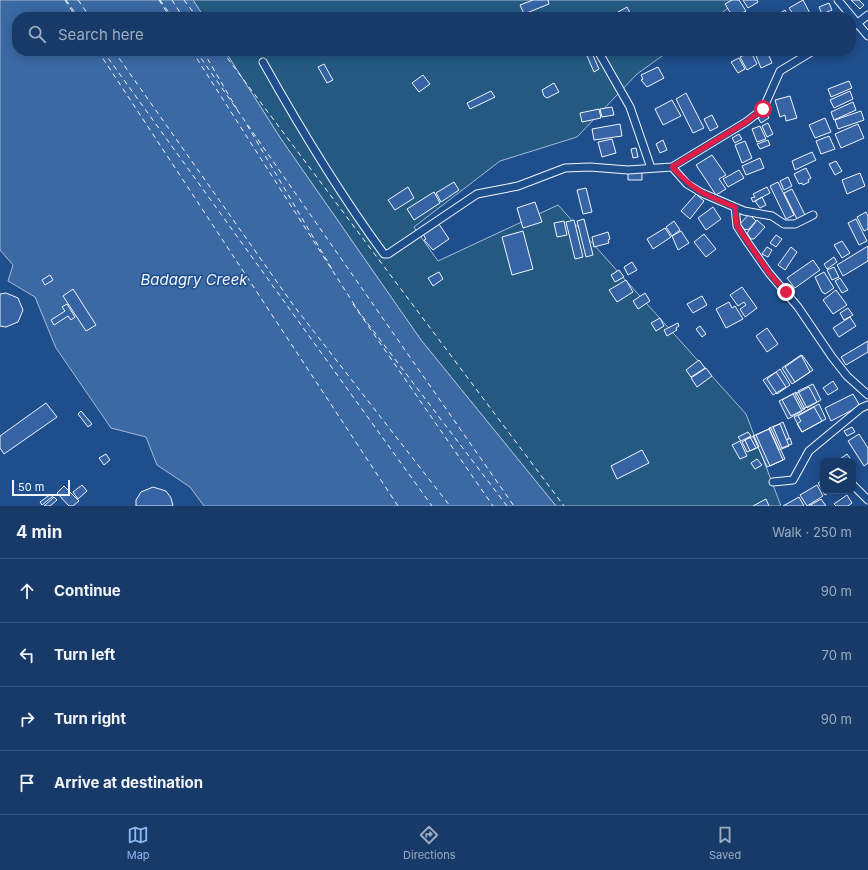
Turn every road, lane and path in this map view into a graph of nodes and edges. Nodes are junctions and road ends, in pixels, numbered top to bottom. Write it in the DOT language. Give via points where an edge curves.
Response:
graph roads {
  1 [pos="838,0"];
  2 [pos="848,12"];
  3 [pos="868,15"];
  4 [pos="856,22"];
  5 [pos="858,24"];
  6 [pos="868,36"];
  7 [pos="601,56"];
  8 [pos="805,56"];
  9 [pos="263,62"];
  10 [pos="672,167"];
  11 [pos="651,168"];
  12 [pos="735,207"];
  13 [pos="813,215"];
  14 [pos="868,395"];
  15 [pos="868,405"];
  16 [pos="773,482"];
  17 [pos="856,488"];
  18 [pos="868,500"];
  1 -- 2 [label="street"];
  3 -- 5 [label="street"];
  4 -- 5 [label="street"];
  5 -- 6 [label="street"];
  7 -- 11 [label="street" via="633,114"];
  8 -- 10 [label="street" via="780,71 763,109"];
  9 -- 11 [label="street" via="301,129 384,254 392,252 477,194 518,186 565,168"];
  10 -- 11 [label="street"];
  10 -- 12 [label="street" via="702,194"];
  12 -- 13 [label="street" via="772,216 784,224 795,224"];
  12 -- 14 [label="street" via="737,226 756,255 798,307 832,358"];
  15 -- 16 [label="street" via="810,451 793,480"];
  17 -- 18 [label="street"];
}
